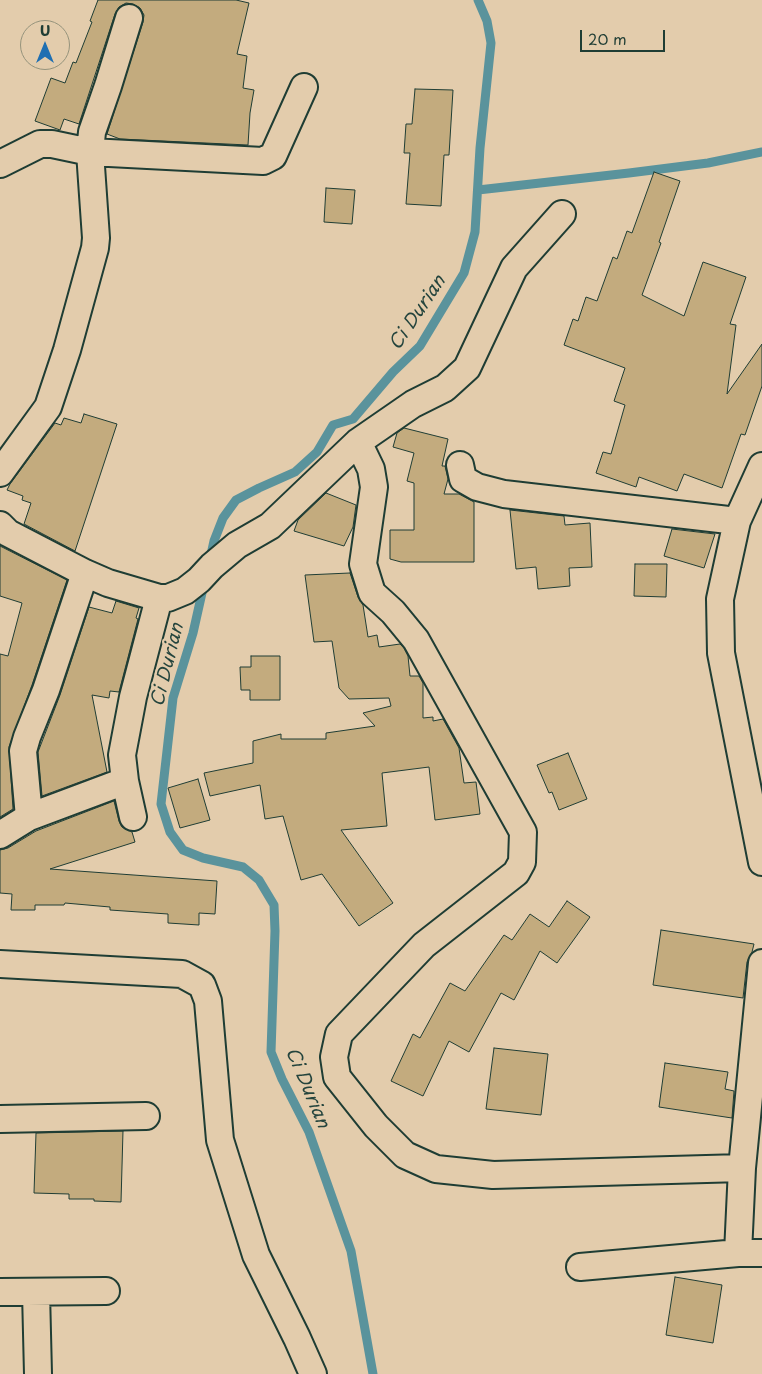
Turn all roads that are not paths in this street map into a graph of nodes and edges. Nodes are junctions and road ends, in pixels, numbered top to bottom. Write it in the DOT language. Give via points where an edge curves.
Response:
graph roads {
  1 [pos="129,18"];
  2 [pos="304,87"];
  3 [pos="90,152"];
  4 [pos="0,164"];
  5 [pos="562,214"];
  6 [pos="358,442"];
  7 [pos="460,465"];
  8 [pos="762,466"];
  9 [pos="0,473"];
  10 [pos="737,522"];
  11 [pos="0,525"];
  12 [pos="85,573"];
  13 [pos="164,598"];
  14 [pos="125,781"];
  15 [pos="29,817"];
  16 [pos="133,817"];
  17 [pos="0,835"];
  18 [pos="762,862"];
  19 [pos="762,963"];
  20 [pos="0,964"];
  21 [pos="146,1116"];
  22 [pos="0,1119"];
  23 [pos="742,1168"];
  24 [pos="750,1253"];
  25 [pos="580,1267"];
  26 [pos="106,1291"];
  27 [pos="0,1292"];
  28 [pos="36,1292"];
  29 [pos="38,1374"];
  30 [pos="312,1374"];
  1 -- 3 [label="street" via="92,132"];
  2 -- 3 [label="street" via="273,156 263,161"];
  3 -- 4 [label="street" via="40,144"];
  3 -- 9 [label="street" via="95,248 67,350 48,407"];
  5 -- 6 [label="street" via="514,268 468,368 445,388 413,404"];
  6 -- 13 [label="street" via="270,526 236,545 185,591"];
  6 -- 23 [label="street" via="371,469 374,487 363,564 372,593 416,640 523,832 522,862 516,873 424,945 339,1034 334,1057 337,1076 376,1126 405,1155 436,1169 493,1175"];
  7 -- 10 [label="street" via="463,478 477,487 504,494"];
  8 -- 10 [label="street"];
  10 -- 18 [label="street" via="720,599 720,653"];
  11 -- 12 [label="street" via="8,533"];
  12 -- 13 [label="street" via="108,583"];
  12 -- 15 [label="street" via="27,737 24,751"];
  13 -- 14 [label="street" via="127,723 122,755"];
  14 -- 15 [label="street"];
  14 -- 16 [label="street"];
  15 -- 17 [label="street"];
  19 -- 23 [label="street"];
  20 -- 30 [label="street" via="182,974 202,985 208,1001 220,1140 256,1255"];
  21 -- 22 [label="street"];
  23 -- 24 [label="street"];
  24 -- 25 [label="street"];
  26 -- 28 [label="street"];
  27 -- 28 [label="street"];
  28 -- 29 [label="street"];
}
